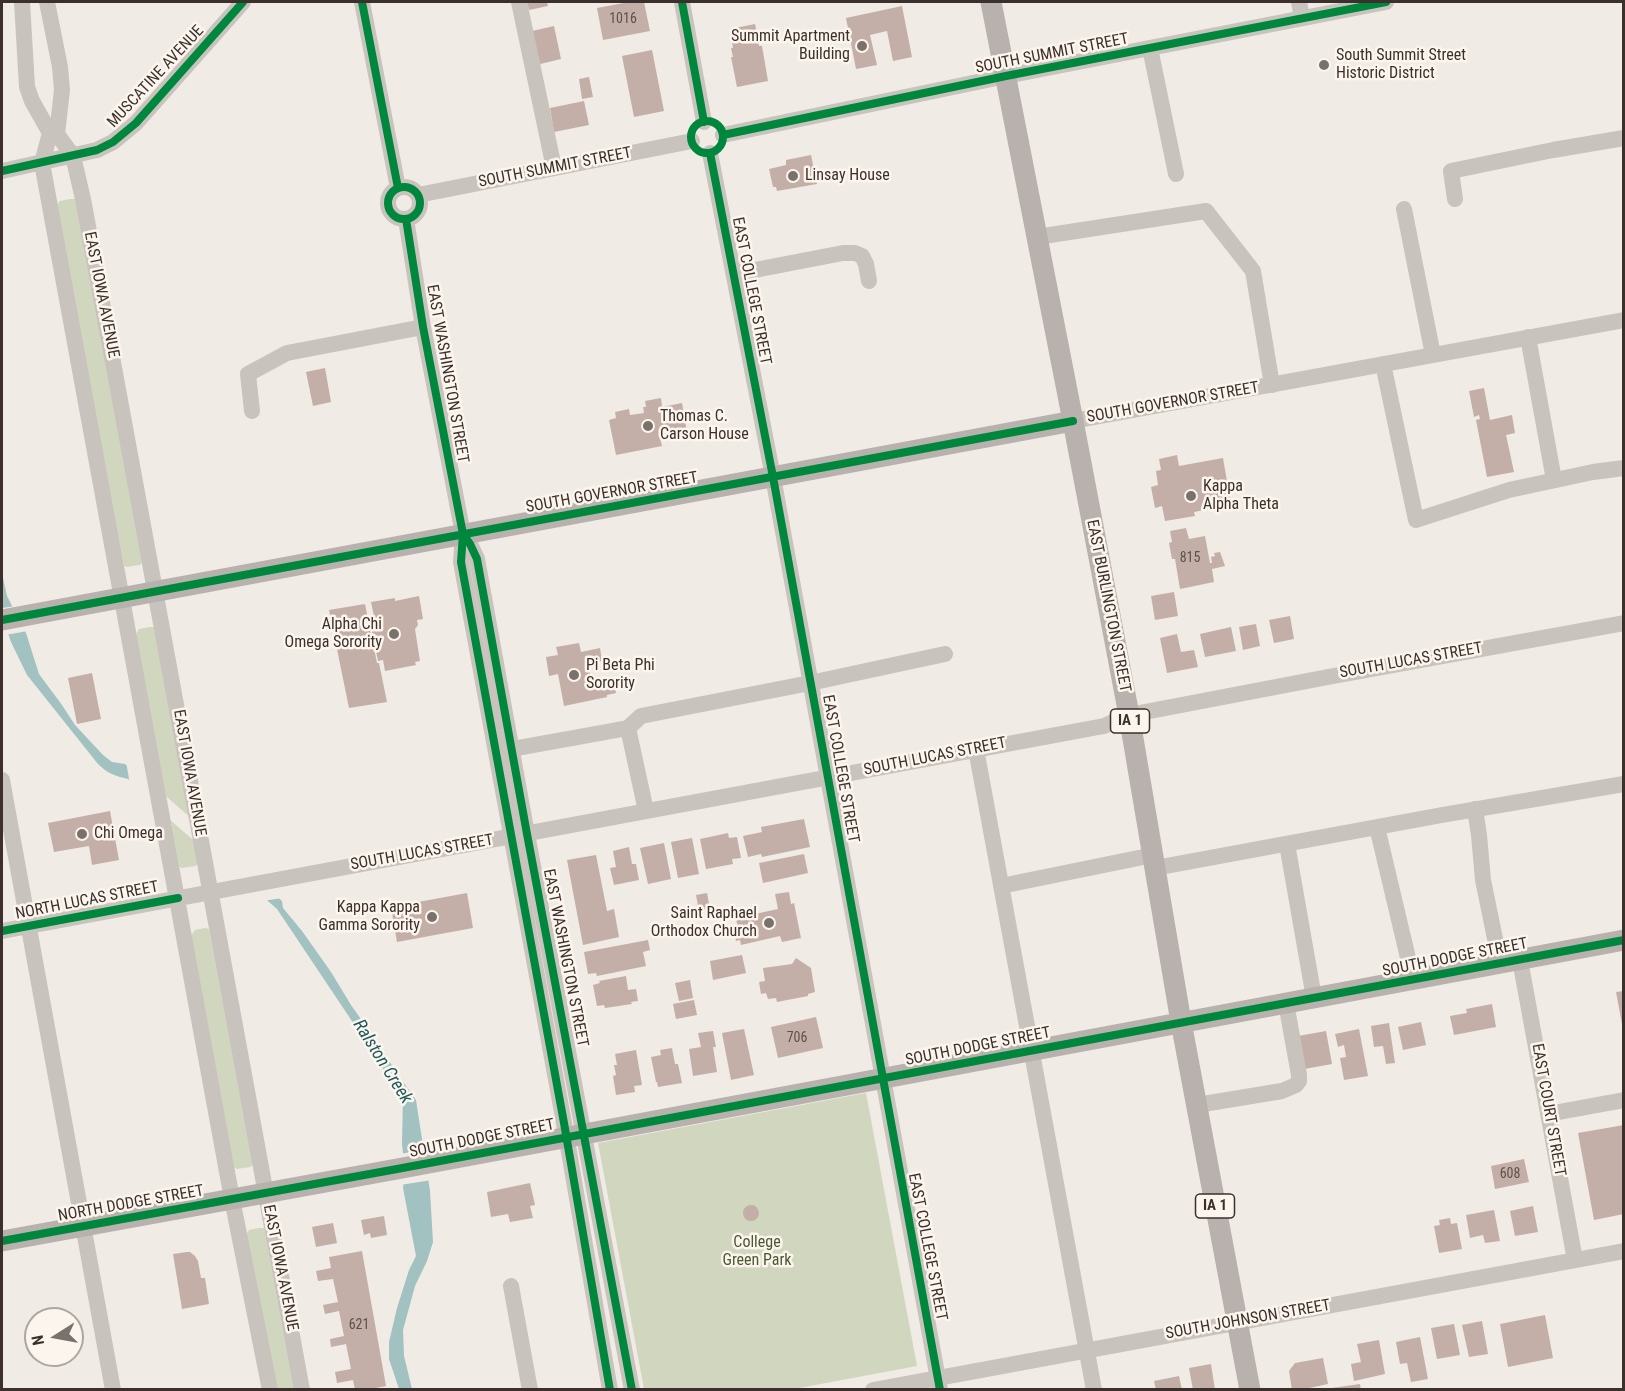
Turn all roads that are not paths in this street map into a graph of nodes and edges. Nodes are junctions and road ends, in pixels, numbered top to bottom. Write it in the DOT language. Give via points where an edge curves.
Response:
graph roads {
  1 [pos="22,2"];
  2 [pos="47,2"];
  3 [pos="243,2"];
  4 [pos="362,2"];
  5 [pos="519,2"];
  6 [pos="682,2"];
  7 [pos="991,2"];
  8 [pos="1386,2"];
  9 [pos="1301,10"];
  10 [pos="1150,48"];
  11 [pos="1006,76"];
  12 [pos="704,122"];
  13 [pos="723,135"];
  14 [pos="1623,138"];
  15 [pos="692,141"];
  16 [pos="710,153"];
  17 [pos="73,156"];
  18 [pos="42,164"];
  19 [pos="554,168"];
  20 [pos="2,171"];
  21 [pos="1176,174"];
  22 [pos="398,188"];
  23 [pos="418,195"];
  24 [pos="1455,199"];
  25 [pos="1404,208"];
  26 [pos="406,219"];
  27 [pos="1037,237"];
  28 [pos="734,274"];
  29 [pos="869,281"];
  30 [pos="1623,320"];
  31 [pos="423,327"];
  32 [pos="1528,337"];
  33 [pos="1433,355"];
  34 [pos="1383,364"];
  35 [pos="1272,385"];
  36 [pos="252,411"];
  37 [pos="1073,421"];
  38 [pos="1623,468"];
  39 [pos="772,477"];
  40 [pos="1554,480"];
  41 [pos="463,534"];
  42 [pos="156,592"];
  43 [pos="121,597"];
  44 [pos="2,620"];
  45 [pos="1623,623"];
  46 [pos="945,654"];
  47 [pos="810,683"];
  48 [pos="1129,716"];
  49 [pos="628,728"];
  50 [pos="512,749"];
  51 [pos="976,749"];
  52 [pos="828,777"];
  53 [pos="2,780"];
  54 [pos="1623,784"];
  55 [pos="1475,809"];
  56 [pos="646,811"];
  57 [pos="1377,827"];
  58 [pos="519,835"];
  59 [pos="1287,844"];
  60 [pos="1154,862"];
  61 [pos="1001,886"];
  62 [pos="210,892"];
  63 [pos="178,898"];
  64 [pos="28,926"];
  65 [pos="2,931"];
  66 [pos="1623,940"];
  67 [pos="1510,961"];
  68 [pos="1413,979"];
  69 [pos="1314,998"];
  70 [pos="1286,1003"];
  71 [pos="1181,1022"];
  72 [pos="1031,1050"];
  73 [pos="882,1079"];
  74 [pos="1623,1100"];
  75 [pos="1197,1105"];
  76 [pos="1548,1114"];
  77 [pos="575,1135"];
  78 [pos="266,1193"];
  79 [pos="232,1199"];
  80 [pos="83,1226"];
  81 [pos="2,1241"];
  82 [pos="1623,1251"];
  83 [pos="1575,1260"];
  84 [pos="511,1286"];
  85 [pos="1237,1322"];
  86 [pos="1086,1350"];
  87 [pos="939,1383"];
  88 [pos="113,1389"];
  89 [pos="270,1389"];
  90 [pos="302,1389"];
  91 [pos="530,1389"];
  92 [pos="610,1389"];
  93 [pos="632,1389"];
  94 [pos="873,1389"];
  95 [pos="1094,1389"];
  96 [pos="1250,1389"];
  1 -- 18 [label="street" via="27,87 50,133"];
  2 -- 17 [label="street, EAST IOWA AVENUE" via="62,90 57,134"];
  3 -- 17 [label="street, MUSCATINE AVENUE" via="128,132 97,150"];
  4 -- 22 [label="street"];
  5 -- 19 [label="street"];
  6 -- 12 [label="street"];
  7 -- 11 [label="main road, EAST BURLINGTON STREET"];
  8 -- 9 [label="street, SOUTH SUMMIT STREET"];
  9 -- 10 [label="street, SOUTH SUMMIT STREET"];
  10 -- 11 [label="street, SOUTH SUMMIT STREET"];
  10 -- 21 [label="street"];
  11 -- 13 [label="street, SOUTH SUMMIT STREET"];
  11 -- 27 [label="main road, EAST BURLINGTON STREET"];
  12 -- 13 [label="street" via="718,125"];
  12 -- 15 [label="street" via="694,129"];
  13 -- 16 [label="street" via="721,145"];
  14 -- 24 [label="street" via="1451,171"];
  15 -- 16 [label="street" via="700,151"];
  15 -- 19 [label="street, SOUTH SUMMIT STREET"];
  16 -- 28 [label="street, EAST COLLEGE STREET"];
  17 -- 18 [label="street, MUSCATINE AVENUE"];
  17 -- 42 [label="street, EAST IOWA AVENUE"];
  18 -- 20 [label="street, MUSCATINE AVENUE"];
  18 -- 43 [label="street, EAST IOWA AVENUE"];
  19 -- 23 [label="street, SOUTH SUMMIT STREET"];
  22 -- 23 [label="street" via="411,188"];
  22 -- 26 [label="street" via="390,195 388,205 393,215"];
  23 -- 26 [label="street" via="418,209"];
  25 -- 33 [label="street"];
  26 -- 31 [label="street, EAST WASHINGTON STREET"];
  27 -- 35 [label="street" via="1206,211 1254,271"];
  27 -- 37 [label="main road, EAST BURLINGTON STREET"];
  28 -- 29 [label="street" via="843,252 862,256"];
  28 -- 39 [label="street, EAST COLLEGE STREET"];
  30 -- 32 [label="street, SOUTH GOVERNOR STREET"];
  31 -- 36 [label="street" via="287,353 248,374"];
  31 -- 41 [label="street, EAST WASHINGTON STREET"];
  32 -- 33 [label="street, SOUTH GOVERNOR STREET"];
  32 -- 40 [label="street"];
  33 -- 34 [label="street, SOUTH GOVERNOR STREET"];
  34 -- 35 [label="street, SOUTH GOVERNOR STREET"];
  34 -- 40 [label="street" via="1416,520"];
  35 -- 37 [label="street, SOUTH GOVERNOR STREET"];
  37 -- 39 [label="main road, SOUTH GOVERNOR STREET"];
  37 -- 48 [label="main road, EAST BURLINGTON STREET / IA 1"];
  38 -- 40 [label="street"];
  39 -- 41 [label="main road, SOUTH GOVERNOR STREET"];
  39 -- 47 [label="street, EAST COLLEGE STREET"];
  41 -- 42 [label="main road, SOUTH GOVERNOR STREET"];
  41 -- 50 [label="street, EAST WASHINGTON STREET" via="477,559"];
  41 -- 58 [label="street, EAST WASHINGTON STREET" via="461,562"];
  42 -- 43 [label="main road, SOUTH GOVERNOR STREET"];
  42 -- 62 [label="street, EAST IOWA AVENUE"];
  43 -- 44 [label="main road, SOUTH GOVERNOR STREET"];
  43 -- 63 [label="street, EAST IOWA AVENUE"];
  45 -- 48 [label="street, SOUTH LUCAS STREET"];
  46 -- 47 [label="street"];
  47 -- 49 [label="street" via="641,716"];
  47 -- 52 [label="street, EAST COLLEGE STREET"];
  48 -- 51 [label="street, SOUTH LUCAS STREET" via="1104,726"];
  48 -- 60 [label="main road, EAST BURLINGTON STREET / IA 1"];
  49 -- 50 [label="street"];
  49 -- 56 [label="street"];
  50 -- 58 [label="street, EAST WASHINGTON STREET"];
  51 -- 52 [label="street, SOUTH LUCAS STREET"];
  51 -- 61 [label="street"];
  52 -- 56 [label="street, SOUTH LUCAS STREET"];
  52 -- 73 [label="street, EAST COLLEGE STREET"];
  53 -- 64 [label="street"];
  54 -- 55 [label="street"];
  55 -- 57 [label="street"];
  55 -- 67 [label="street, EAST COURT STREET" via="1483,880"];
  56 -- 58 [label="street, SOUTH LUCAS STREET"];
  57 -- 59 [label="street"];
  57 -- 68 [label="street"];
  58 -- 62 [label="street, SOUTH LUCAS STREET"];
  58 -- 77 [label="street, EAST WASHINGTON STREET"];
  59 -- 60 [label="street"];
  59 -- 69 [label="street"];
  60 -- 61 [label="street"];
  60 -- 71 [label="main road, EAST BURLINGTON STREET / IA 1"];
  61 -- 72 [label="street"];
  62 -- 63 [label="street, NORTH LUCAS STREET"];
  62 -- 78 [label="street, EAST IOWA AVENUE"];
  63 -- 64 [label="street, NORTH LUCAS STREET"];
  63 -- 79 [label="street, EAST IOWA AVENUE"];
  64 -- 65 [label="street, NORTH LUCAS STREET"];
  64 -- 80 [label="street"];
  66 -- 67 [label="main road, SOUTH DODGE STREET"];
  67 -- 68 [label="main road, SOUTH DODGE STREET"];
  67 -- 76 [label="street, EAST COURT STREET"];
  68 -- 69 [label="main road, SOUTH DODGE STREET"];
  69 -- 70 [label="main road, SOUTH DODGE STREET"];
  70 -- 71 [label="main road, SOUTH DODGE STREET"];
  70 -- 75 [label="street" via="1299,1075 1296,1085 1282,1091"];
  71 -- 72 [label="main road, SOUTH DODGE STREET"];
  71 -- 75 [label="main road, EAST BURLINGTON STREET / IA 1"];
  72 -- 73 [label="main road, SOUTH DODGE STREET"];
  72 -- 86 [label="street"];
  73 -- 77 [label="main road, SOUTH DODGE STREET"];
  73 -- 87 [label="street, EAST COLLEGE STREET"];
  74 -- 76 [label="street"];
  75 -- 85 [label="main road, EAST BURLINGTON STREET / IA 1"];
  76 -- 83 [label="street, EAST COURT STREET"];
  77 -- 78 [label="main road, SOUTH DODGE STREET"];
  77 -- 92 [label="street, EAST WASHINGTON STREET"];
  77 -- 93 [label="street, EAST WASHINGTON STREET"];
  78 -- 79 [label="main road, NORTH DODGE STREET"];
  78 -- 90 [label="street, EAST IOWA AVENUE"];
  79 -- 80 [label="main road, NORTH DODGE STREET"];
  79 -- 89 [label="street, EAST IOWA AVENUE"];
  80 -- 81 [label="main road, NORTH DODGE STREET"];
  80 -- 88 [label="street"];
  82 -- 83 [label="street, SOUTH JOHNSON STREET"];
  83 -- 85 [label="street, SOUTH JOHNSON STREET"];
  84 -- 91 [label="street"];
  85 -- 86 [label="street, SOUTH JOHNSON STREET"];
  85 -- 96 [label="main road, EAST BURLINGTON STREET / IA 1"];
  86 -- 87 [label="street, SOUTH JOHNSON STREET"];
  86 -- 95 [label="street"];
  87 -- 94 [label="street, SOUTH JOHNSON STREET"];
}
